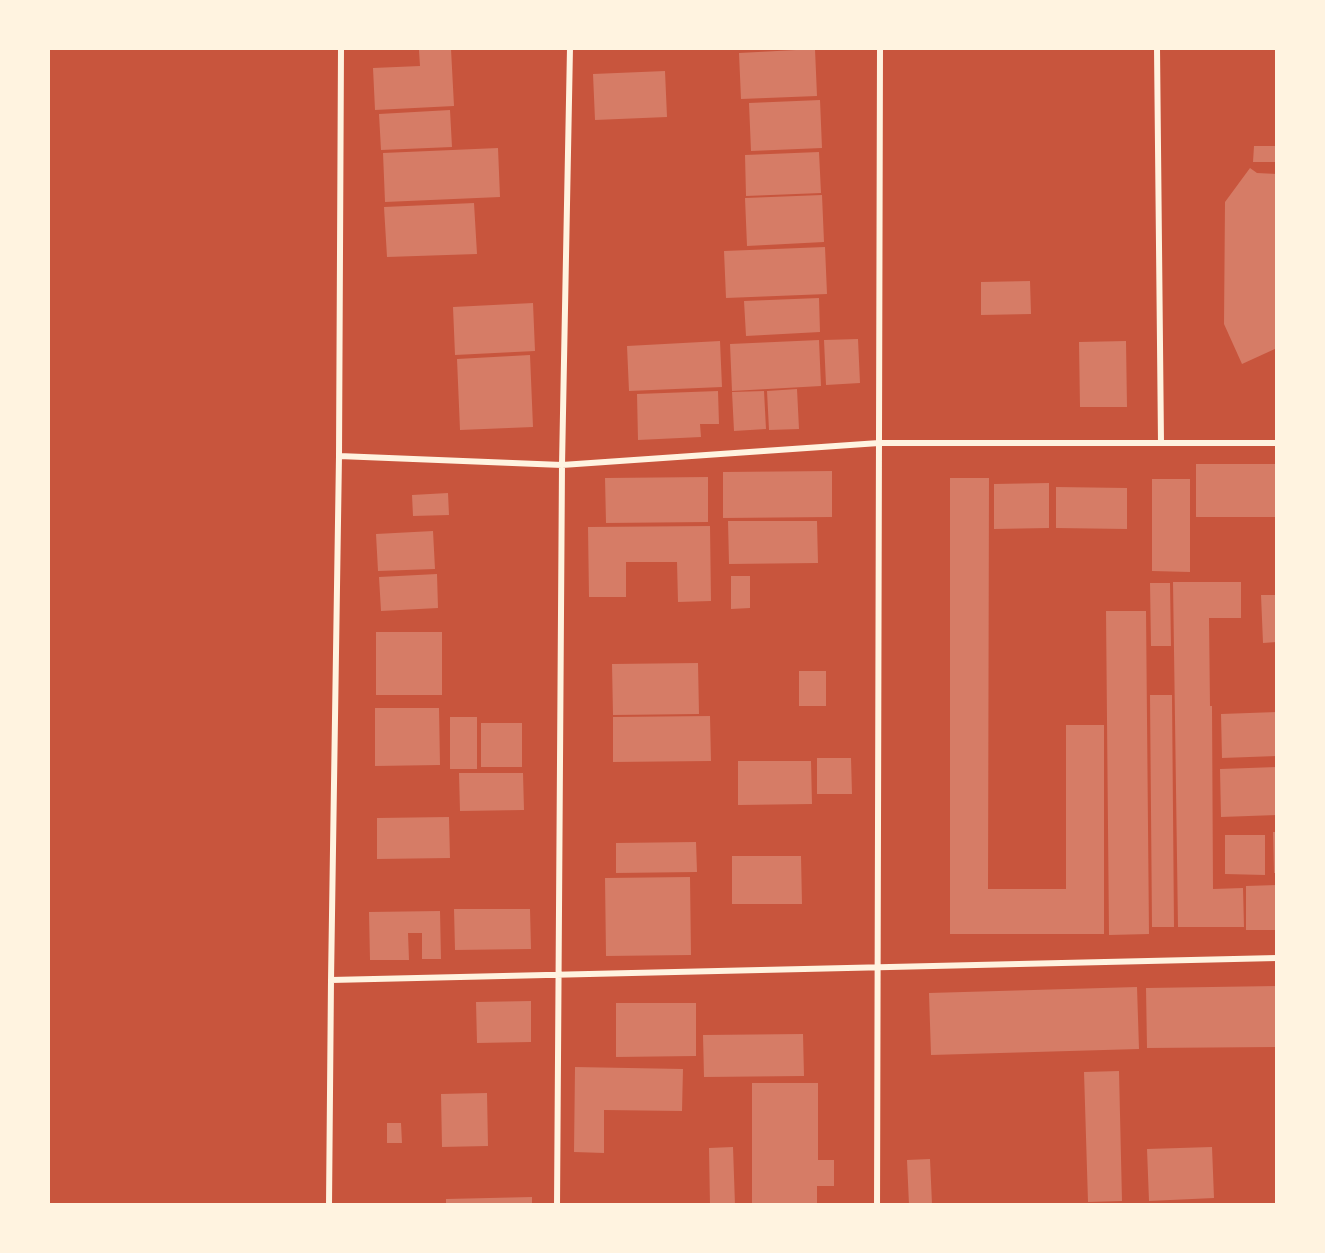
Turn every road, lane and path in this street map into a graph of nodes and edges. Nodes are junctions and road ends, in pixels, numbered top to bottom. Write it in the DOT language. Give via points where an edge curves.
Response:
graph roads {
  1 [pos="341,48"];
  2 [pos="570,48"];
  3 [pos="880,48"];
  4 [pos="1157,48"];
  5 [pos="879,443"];
  6 [pos="1161,443"];
  7 [pos="1277,443"];
  8 [pos="339,456"];
  9 [pos="562,465"];
  10 [pos="1277,958"];
  11 [pos="878,968"];
  12 [pos="559,975"];
  13 [pos="331,980"];
  14 [pos="329,1205"];
  15 [pos="557,1205"];
  16 [pos="877,1205"];
  1 -- 8 [label="street"];
  2 -- 9 [label="street"];
  3 -- 5 [label="street"];
  4 -- 6 [label="street"];
  5 -- 6 [label="street"];
  5 -- 9 [label="street"];
  5 -- 11 [label="street"];
  6 -- 7 [label="street"];
  8 -- 9 [label="street"];
  8 -- 13 [label="street"];
  9 -- 12 [label="street"];
  10 -- 11 [label="street"];
  11 -- 12 [label="street"];
  11 -- 16 [label="street"];
  12 -- 13 [label="street"];
  12 -- 15 [label="street"];
  13 -- 14 [label="street"];
}
